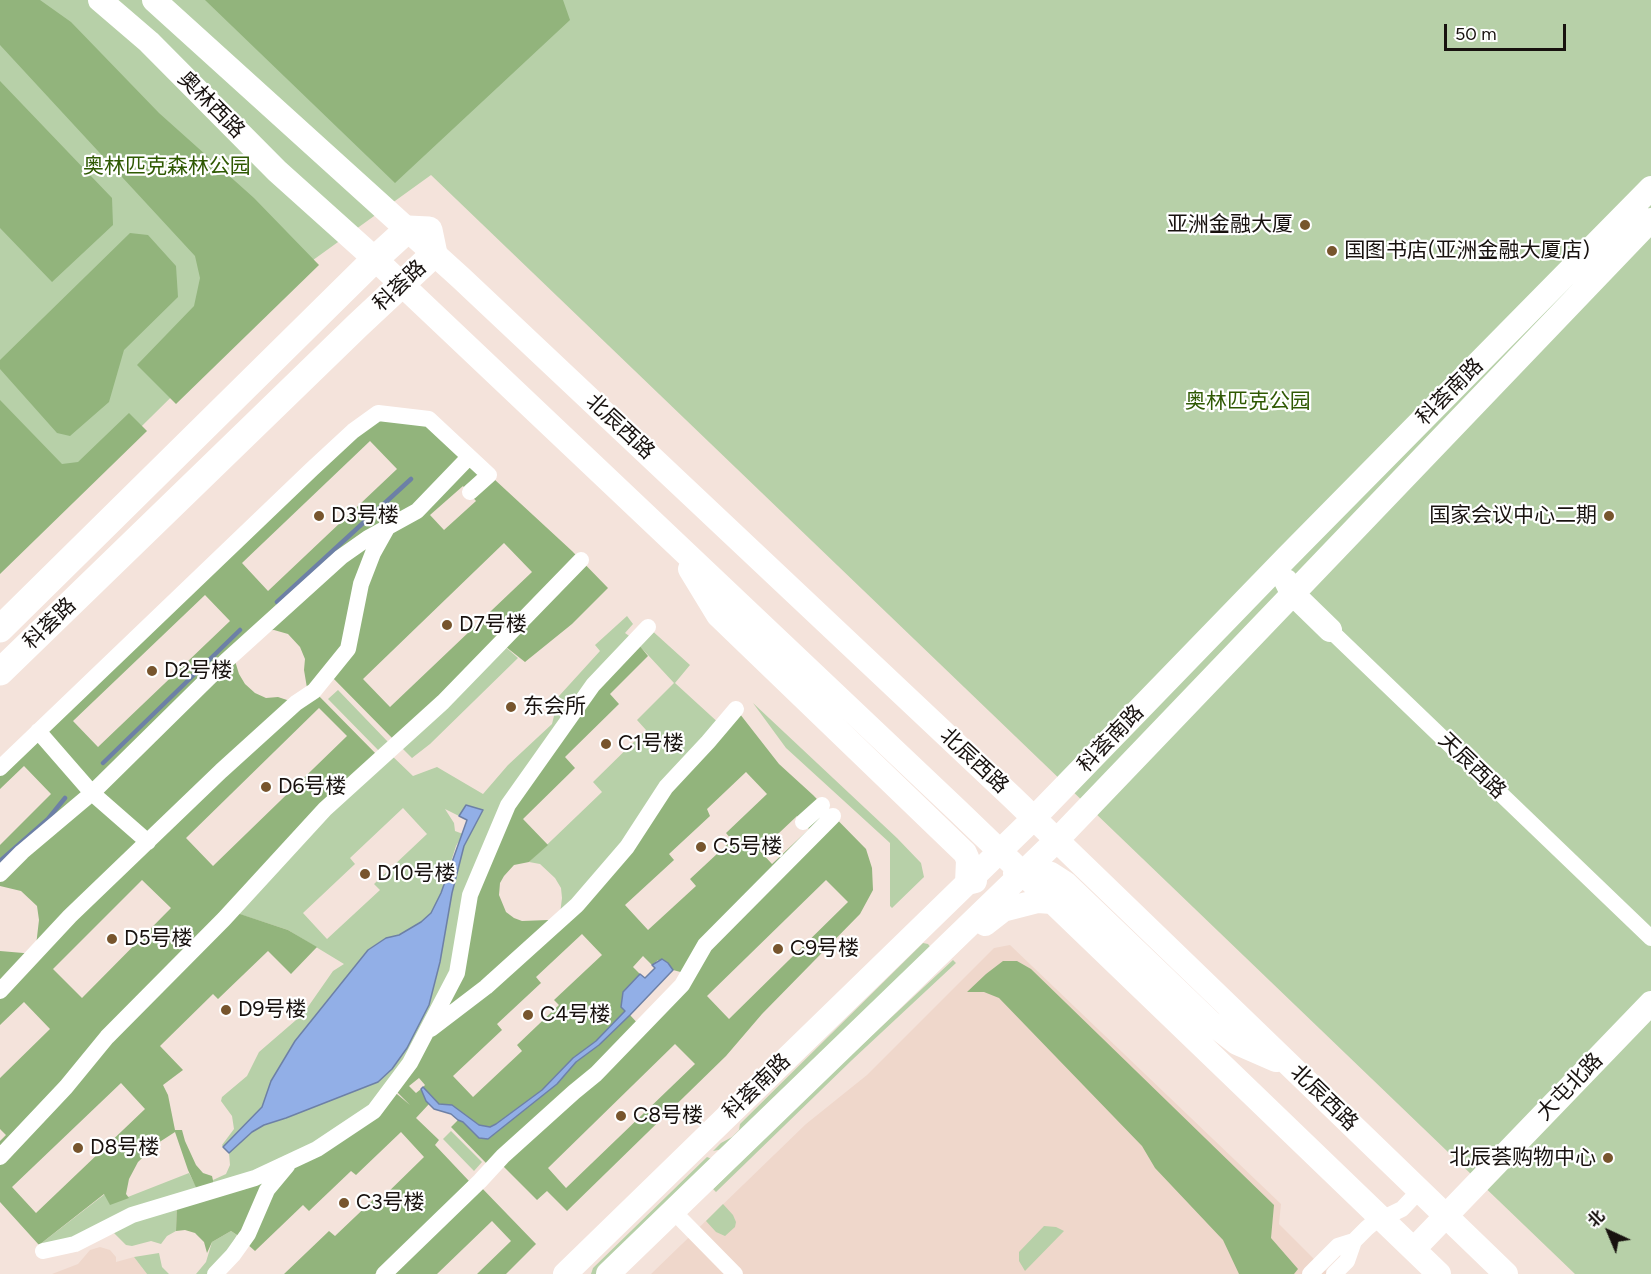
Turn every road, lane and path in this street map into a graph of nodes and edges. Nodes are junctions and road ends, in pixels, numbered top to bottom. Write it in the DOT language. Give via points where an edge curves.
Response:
graph roads {
  1 [pos="100,0"];
  2 [pos="154,0"];
  3 [pos="1649,194"];
  4 [pos="1651,220"];
  5 [pos="408,229"];
  6 [pos="434,254"];
  7 [pos="375,259"];
  8 [pos="402,284"];
  9 [pos="469,457"];
  10 [pos="470,492"];
  11 [pos="387,528"];
  12 [pos="678,546"];
  13 [pos="582,560"];
  14 [pos="1279,565"];
  15 [pos="1262,582"];
  16 [pos="1292,593"];
  17 [pos="648,627"];
  18 [pos="0,629"];
  19 [pos="1330,630"];
  20 [pos="0,672"];
  21 [pos="736,709"];
  22 [pos="38,731"];
  23 [pos="0,768"];
  24 [pos="92,793"];
  25 [pos="957,810"];
  26 [pos="1034,818"];
  27 [pos="1078,819"];
  28 [pos="803,822"];
  29 [pos="1057,840"];
  30 [pos="148,842"];
  31 [pos="1000,852"];
  32 [pos="1023,873"];
  33 [pos="0,874"];
  34 [pos="967,883"];
  35 [pos="1052,902"];
  36 [pos="919,929"];
  37 [pos="1651,938"];
  38 [pos="941,952"];
  39 [pos="0,991"];
  40 [pos="1651,1003"];
  41 [pos="426,1033"];
  42 [pos="830,1059"];
  43 [pos="1294,1068"];
  44 [pos="0,1157"];
  45 [pos="292,1161"];
  46 [pos="1420,1190"];
  47 [pos="673,1211"];
  48 [pos="1446,1215"];
  49 [pos="1383,1219"];
  50 [pos="1354,1241"];
  51 [pos="1414,1249"];
  52 [pos="43,1251"];
  53 [pos="215,1274"];
  54 [pos="384,1274"];
  55 [pos="566,1274"];
  56 [pos="608,1274"];
  57 [pos="735,1274"];
  58 [pos="1310,1274"];
  59 [pos="1334,1274"];
  60 [pos="1439,1274"];
  61 [pos="1506,1274"];
  1 -- 7 [label="street, 奥林西路" via="149,42 277,171"];
  2 -- 5 [label="street, 奥林西路"];
  3 -- 14 [label="street, 科荟南路"];
  4 -- 16 [label="street, 科荟南路"];
  5 -- 6 [label="main road, 科荟路" via="429,230"];
  5 -- 7 [label="main road, 科荟路"];
  6 -- 8 [label="main road, 科荟路"];
  6 -- 26 [label="street, 北辰西路"];
  7 -- 8 [label="street, 奥林西路"];
  7 -- 18 [label="main road, 科荟路"];
  8 -- 12 [label="street"];
  8 -- 20 [label="main road, 科荟路"];
  9 -- 10 [label="street" via="489,475"];
  9 -- 11 [label="street" via="417,511"];
  9 -- 22 [label="street" via="429,419 378,413 312,469"];
  11 -- 24 [label="street" via="316,579"];
  11 -- 30 [label="street" via="361,584 348,649 314,691 221,771"];
  12 -- 25 [label="street"];
  12 -- 34 [label="street" via="718,615 965,853"];
  13 -- 44 [label="street" via="443,702 325,809 224,919 107,1037"];
  14 -- 15 [label="street, 科荟南路"];
  14 -- 16 [label="street, 天辰西路"];
  15 -- 16 [label="street, 天辰西路"];
  15 -- 26 [label="street, 科荟南路"];
  16 -- 19 [label="street, 天辰西路"];
  16 -- 27 [label="street, 科荟南路" via="1075,821"];
  17 -- 41 [label="street" via="593,685 508,805 470,895 457,973"];
  19 -- 37 [label="street, 天辰西路"];
  21 -- 41 [label="street" via="666,787 627,847 576,905 486,987"];
  22 -- 23 [label="street"];
  22 -- 24 [label="street"];
  24 -- 30 [label="street"];
  24 -- 33 [label="street"];
  25 -- 27 [label="street" via="1014,845 1032,845"];
  25 -- 31 [label="street"];
  26 -- 29 [label="street, 北辰西路"];
  26 -- 31 [label="street, 科荟南路"];
  27 -- 29 [label="street, 科荟南路"];
  28 -- 54 [label="street" via="827,810 705,945 682,985 596,1074 503,1156"];
  29 -- 32 [label="street, 科荟南路"];
  29 -- 43 [label="street, 北辰西路"];
  30 -- 39 [label="street" via="70,916"];
  31 -- 32 [label="street"];
  31 -- 34 [label="street, 科荟南路"];
  32 -- 35 [label="street"];
  32 -- 38 [label="street, 科荟南路"];
  34 -- 36 [label="street, 科荟南路"];
  34 -- 43 [label="street" via="1035,870 1050,873 1088,903 1210,1022 1237,1043"];
  35 -- 42 [label="street" via="1022,904 993,916 867,1035"];
  35 -- 49 [label="street"];
  36 -- 38 [label="street" via="937,934"];
  36 -- 55 [label="street, 科荟南路"];
  38 -- 42 [label="street, 科荟南路"];
  40 -- 48 [label="street, 大屯北路"];
  41 -- 45 [label="street" via="410,1063 374,1111"];
  42 -- 47 [label="street, 科荟南路"];
  43 -- 46 [label="street, 北辰西路"];
  45 -- 52 [label="street" via="255,1178 132,1215 75,1244"];
  45 -- 53 [label="street" via="267,1190 248,1234"];
  46 -- 48 [label="street, 北辰西路"];
  46 -- 49 [label="street" via="1402,1209"];
  47 -- 56 [label="street, 科荟南路"];
  47 -- 57 [label="street"];
  48 -- 51 [label="street, 大屯北路"];
  48 -- 61 [label="street, 北辰西路"];
  49 -- 50 [label="street" via="1373,1222"];
  49 -- 51 [label="street"];
  50 -- 58 [label="street" via="1338,1246"];
  50 -- 59 [label="street" via="1347,1261"];
  51 -- 60 [label="street"];
}
